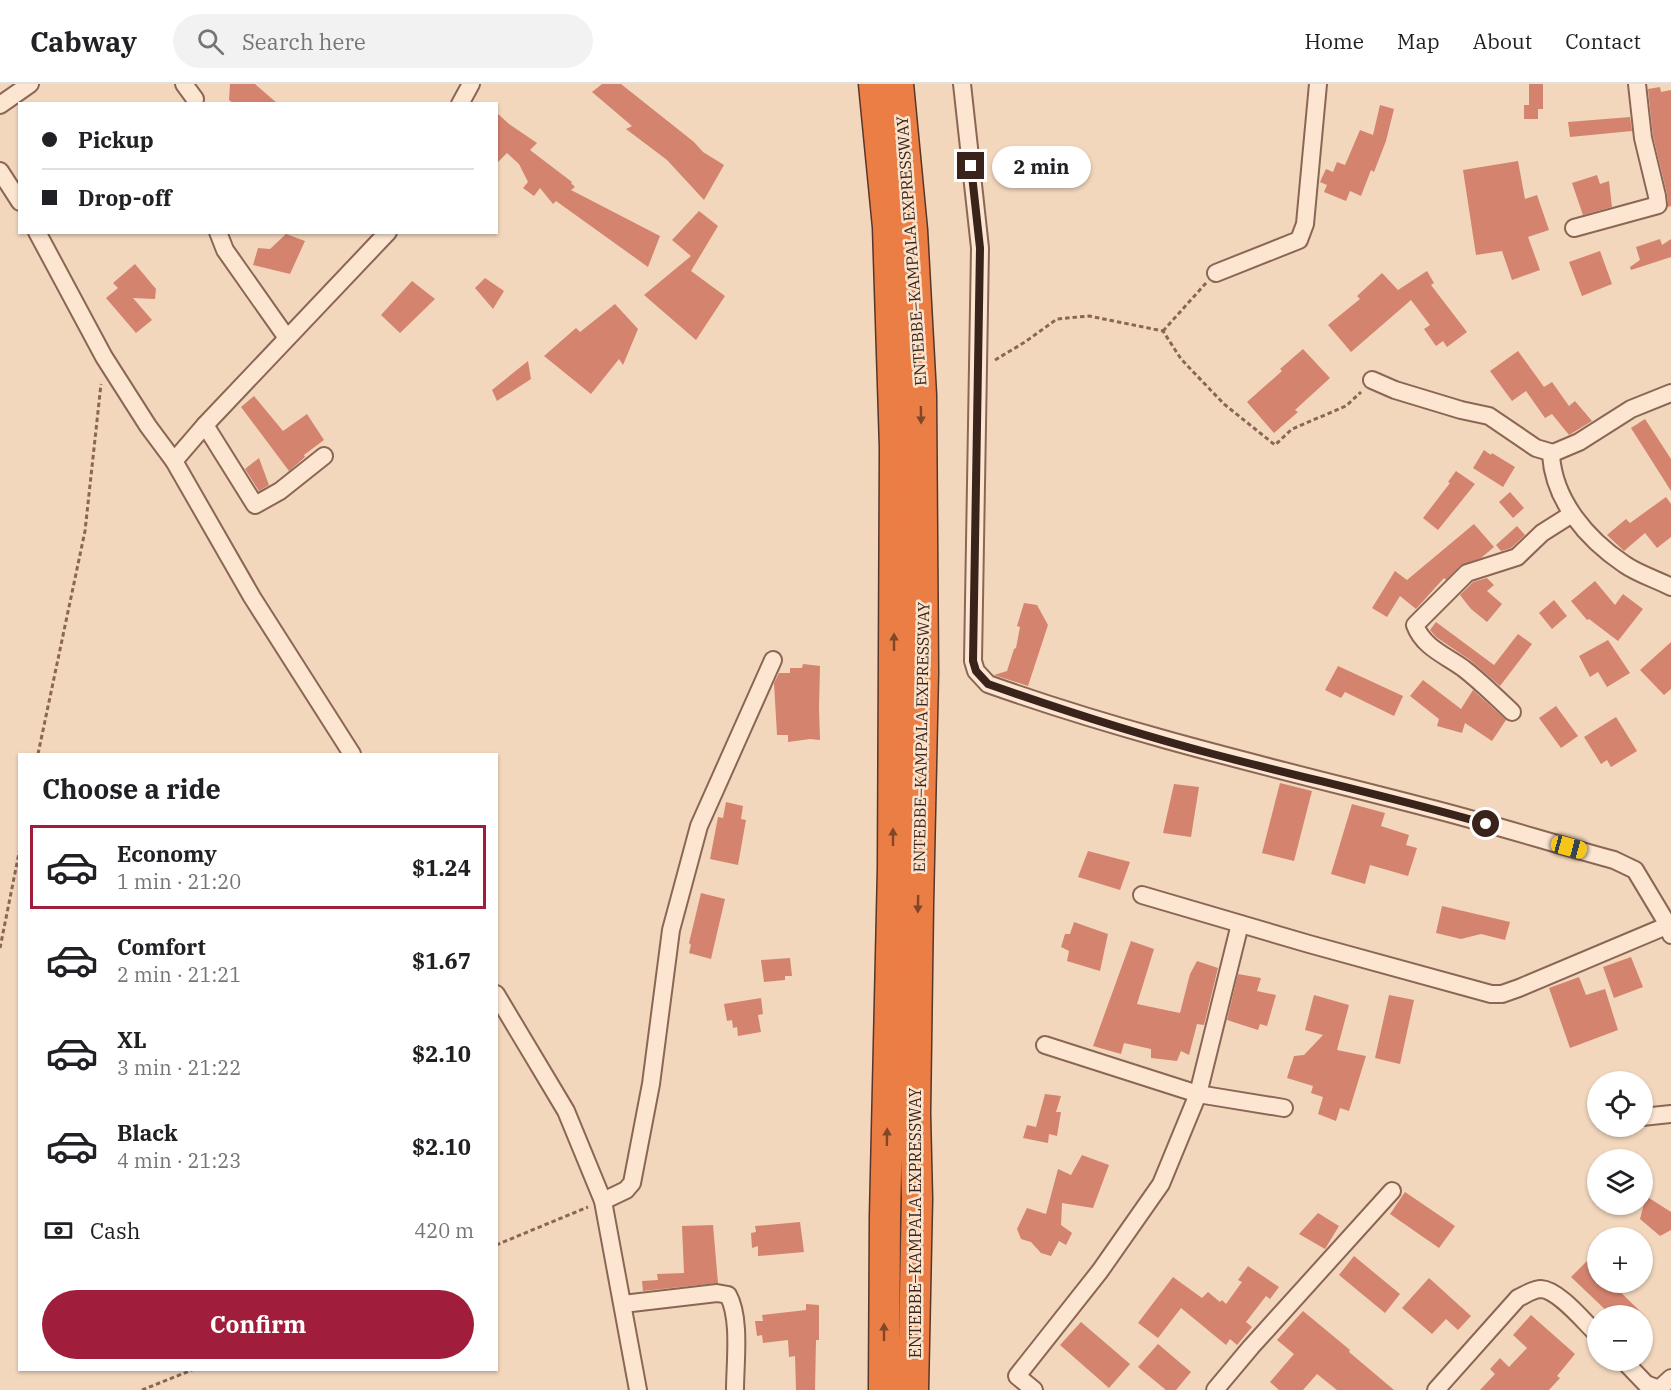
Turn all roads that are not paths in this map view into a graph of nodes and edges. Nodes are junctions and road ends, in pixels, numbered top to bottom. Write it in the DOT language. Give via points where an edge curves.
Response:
graph roads {
  1 [pos="30,84"];
  2 [pos="184,84"];
  3 [pos="471,84"];
  4 [pos="874,84"];
  5 [pos="898,84"];
  6 [pos="962,84"];
  7 [pos="1318,84"];
  8 [pos="1636,84"];
  9 [pos="195,99"];
  10 [pos="461,102"];
  11 [pos="0,105"];
  12 [pos="0,171"];
  13 [pos="18,199"];
  14 [pos="1574,228"];
  15 [pos="38,234"];
  16 [pos="219,234"];
  17 [pos="386,234"];
  18 [pos="1216,273"];
  19 [pos="287,338"];
  20 [pos="1372,380"];
  21 [pos="1671,393"];
  22 [pos="205,425"];
  23 [pos="1553,453"];
  24 [pos="324,456"];
  25 [pos="174,462"];
  26 [pos="1572,514"];
  27 [pos="1671,587"];
  28 [pos="773,660"];
  29 [pos="1512,712"];
  30 [pos="351,753"];
  31 [pos="1142,895"];
  32 [pos="1240,924"];
  33 [pos="1670,928"];
  34 [pos="498,997"];
  35 [pos="1045,1045"];
  36 [pos="1198,1094"];
  37 [pos="1284,1108"];
  38 [pos="1671,1114"];
  39 [pos="1653,1116"];
  40 [pos="1392,1191"];
  41 [pos="603,1201"];
  42 [pos="623,1304"];
  43 [pos="1587,1324"];
  44 [pos="1634,1371"];
  45 [pos="1671,1378"];
  46 [pos="1651,1388"];
  47 [pos="638,1390"];
  48 [pos="735,1390"];
  49 [pos="884,1390"];
  50 [pos="913,1390"];
  51 [pos="1034,1390"];
  52 [pos="1215,1390"];
  53 [pos="1436,1390"];
  1 -- 11 [label="street"];
  2 -- 9 [label="street"];
  3 -- 10 [label="street"];
  49 -- 4 [label="highway, ENTEBBE–KAMPALA EXPRESSWAY, one-way" via="895,448 888,227"];
  5 -- 50 [label="highway, ENTEBBE–KAMPALA EXPRESSWAY, one-way" via="912,230 921,406 923,672"];
  6 -- 33 [label="street" via="980,248 973,661 976,671 988,684 1091,719 1614,860 1635,870"];
  7 -- 18 [label="street" via="1305,224 1299,240"];
  8 -- 14 [label="street" via="1658,206"];
  12 -- 13 [label="street"];
  15 -- 25 [label="street" via="104,357"];
  16 -- 19 [label="street" via="225,250"];
  17 -- 19 [label="street"];
  19 -- 22 [label="street"];
  20 -- 23 [label="street" via="1489,416 1536,448"];
  21 -- 23 [label="street" via="1631,409 1579,442"];
  22 -- 24 [label="street" via="255,505"];
  22 -- 25 [label="street"];
  23 -- 26 [label="street" via="1552,469"];
  25 -- 30 [label="street" via="252,597"];
  26 -- 27 [label="street" via="1625,565"];
  26 -- 29 [label="street" via="1542,533 1517,557 1467,573 1415,625 1419,636 1432,648 1463,668"];
  28 -- 41 [label="street" via="699,826 671,930 651,1084 632,1183"];
  31 -- 32 [label="street"];
  32 -- 33 [label="street" via="1491,994 1520,988"];
  32 -- 36 [label="street"];
  34 -- 41 [label="street" via="566,1111"];
  35 -- 36 [label="street"];
  36 -- 37 [label="street"];
  36 -- 51 [label="street" via="1161,1184 1101,1271 1017,1376"];
  38 -- 39 [label="street"];
  40 -- 52 [label="street"];
  41 -- 42 [label="street"];
  42 -- 47 [label="street"];
  42 -- 48 [label="street" via="728,1295 735,1326"];
  43 -- 53 [label="street" via="1557,1294 1541,1289 1531,1292 1518,1298"];
  44 -- 46 [label="street"];
  45 -- 46 [label="street"];
}
